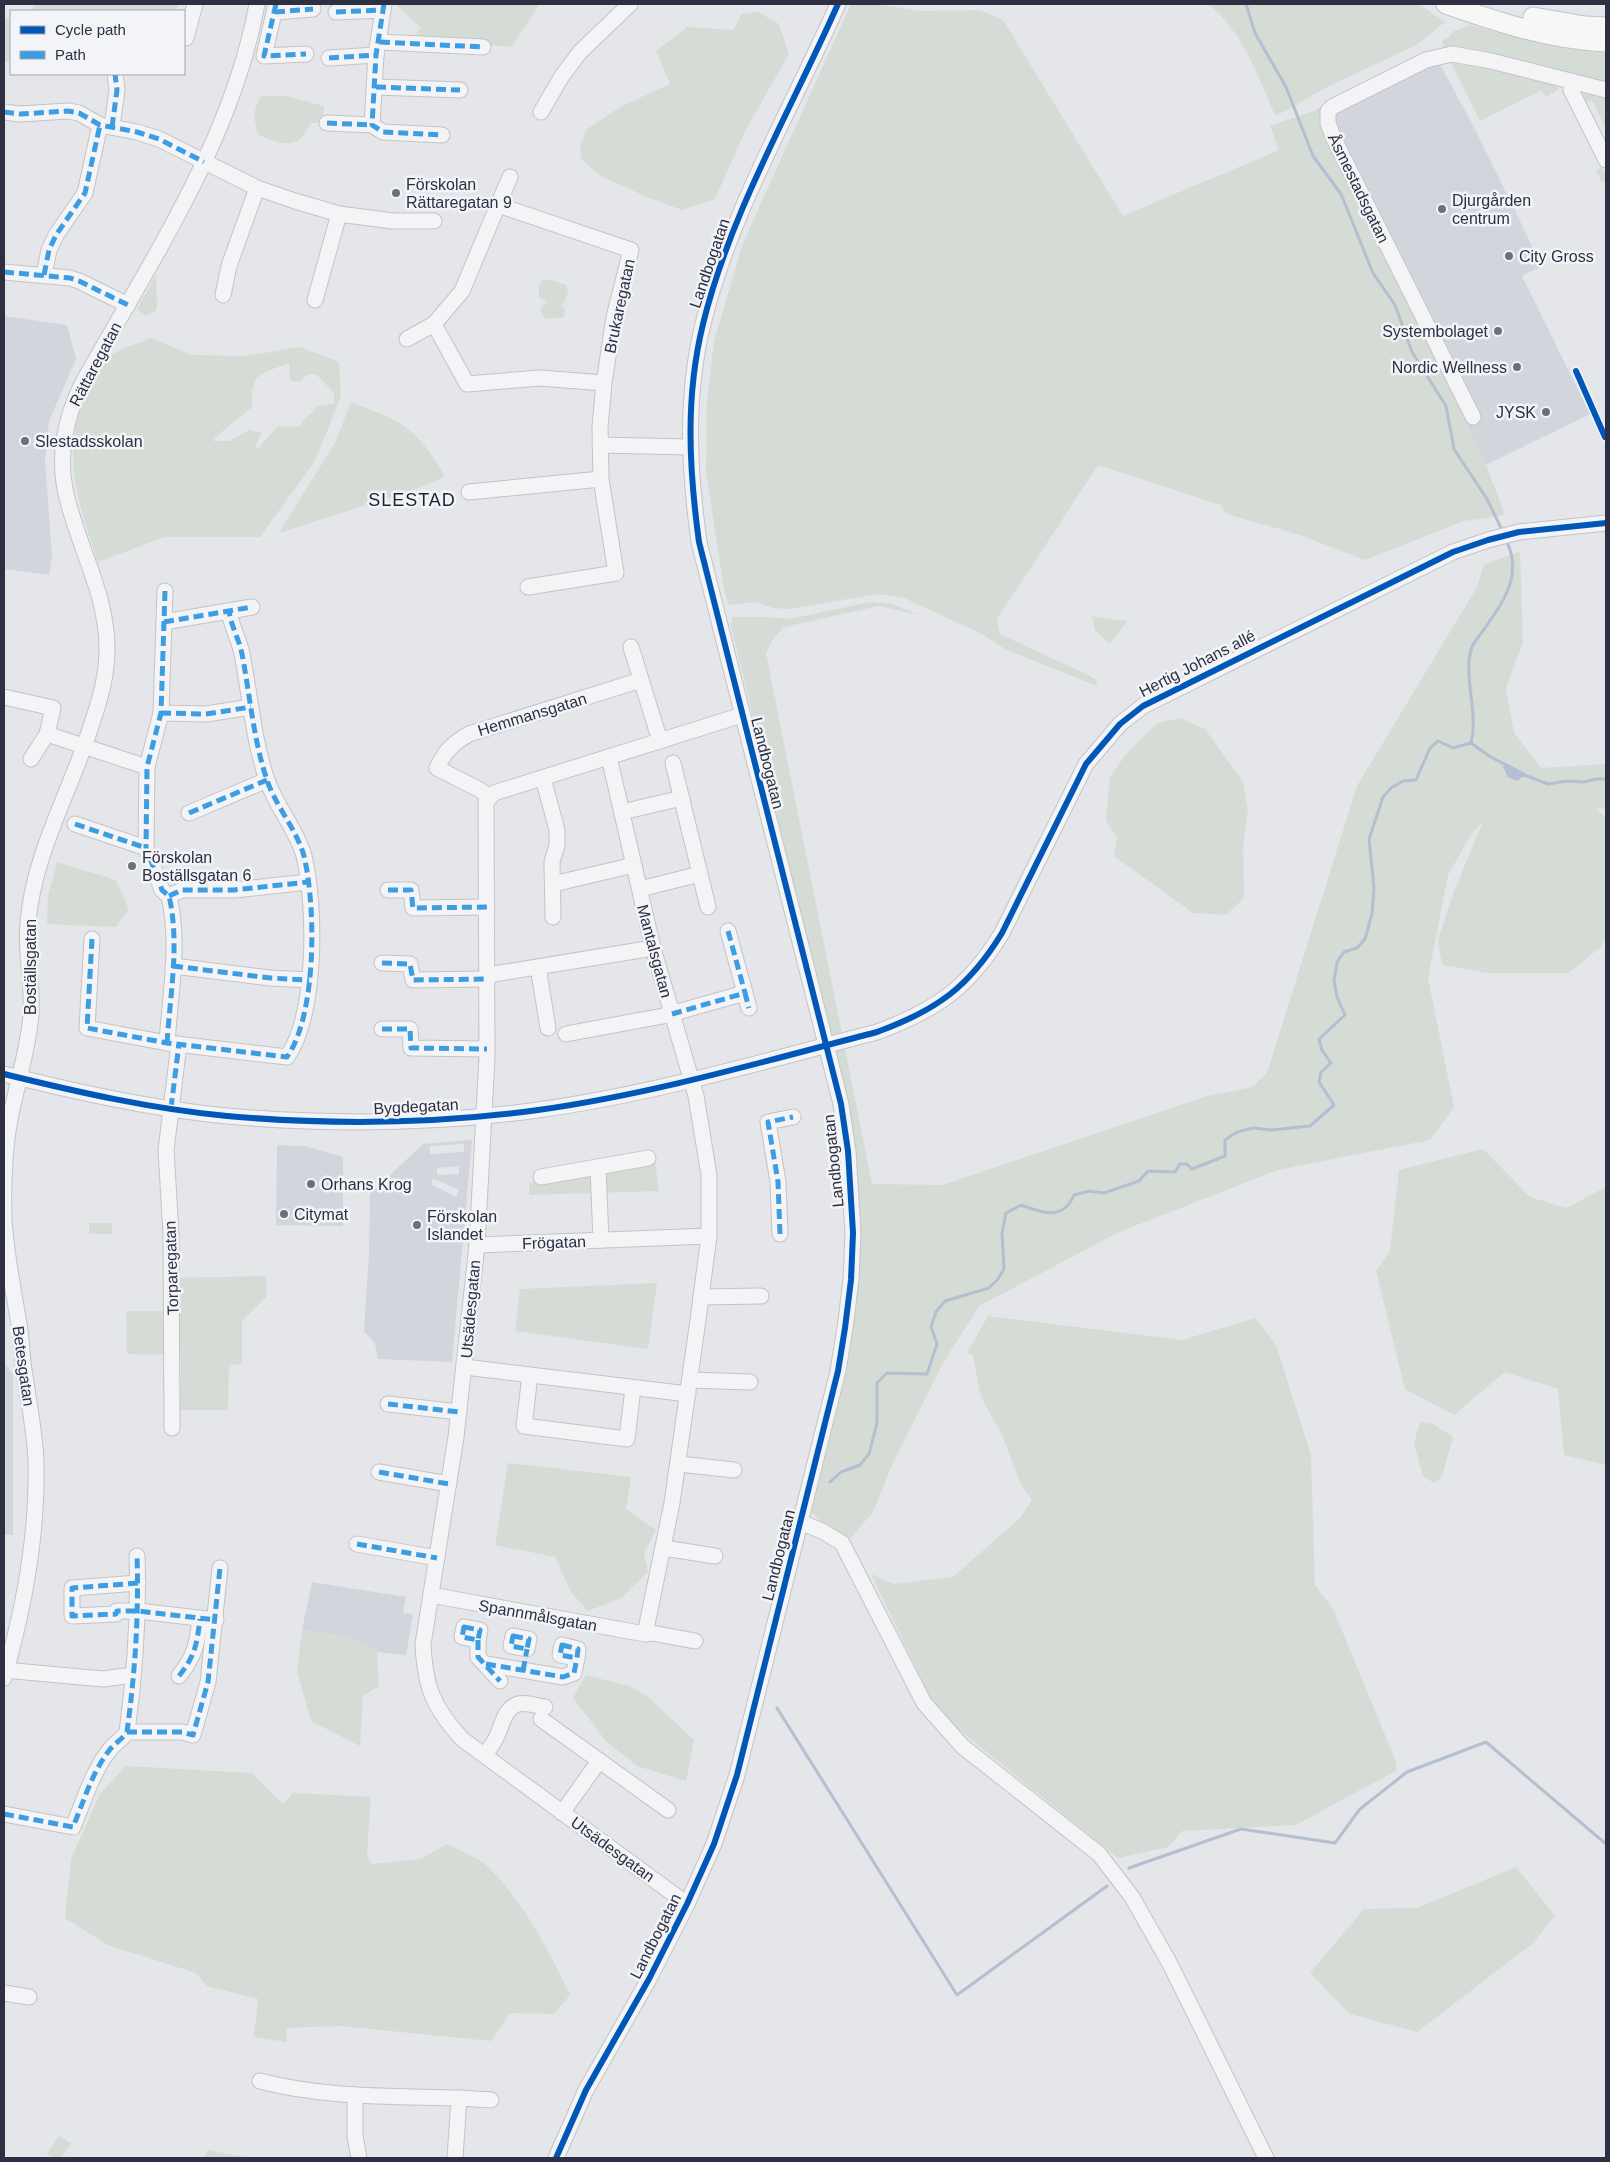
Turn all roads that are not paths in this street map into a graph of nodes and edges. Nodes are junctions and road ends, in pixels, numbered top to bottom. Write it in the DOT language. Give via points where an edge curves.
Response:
graph roads {
  1 [pos="195,4"];
  2 [pos="257,4"];
  3 [pos="630,4"];
  4 [pos="827,4"];
  5 [pos="838,4"];
  6 [pos="1446,4"];
  7 [pos="1484,4"];
  8 [pos="383,7"];
  9 [pos="275,8"];
  10 [pos="313,9"];
  11 [pos="336,12"];
  12 [pos="1606,27"];
  13 [pos="186,38"];
  14 [pos="1606,42"];
  15 [pos="483,47"];
  16 [pos="378,49"];
  17 [pos="306,54"];
  18 [pos="329,58"];
  19 [pos="115,75"];
  20 [pos="1572,83"];
  21 [pos="376,87"];
  22 [pos="460,90"];
  23 [pos="1606,90"];
  24 [pos="793,98"];
  25 [pos="4,112"];
  26 [pos="541,112"];
  27 [pos="327,123"];
  28 [pos="372,125"];
  29 [pos="106,126"];
  30 [pos="442,136"];
  31 [pos="1606,160"];
  32 [pos="204,162"];
  33 [pos="510,177"];
  34 [pos="257,188"];
  35 [pos="498,205"];
  36 [pos="339,214"];
  37 [pos="434,221"];
  38 [pos="4,272"];
  39 [pos="44,275"];
  40 [pos="223,295"];
  41 [pos="315,300"];
  42 [pos="128,305"];
  43 [pos="434,324"];
  44 [pos="407,339"];
  45 [pos="604,382"];
  46 [pos="1473,417"];
  47 [pos="600,445"];
  48 [pos="689,447"];
  49 [pos="601,479"];
  50 [pos="469,492"];
  51 [pos="1606,523"];
  52 [pos="92,570"];
  53 [pos="528,586"];
  54 [pos="164,591"];
  55 [pos="252,607"];
  56 [pos="228,611"];
  57 [pos="164,622"];
  58 [pos="631,648"];
  59 [pos="641,680"];
  60 [pos="4,697"];
  61 [pos="250,707"];
  62 [pos="161,713"];
  63 [pos="742,715"];
  64 [pos="47,734"];
  65 [pos="660,741"];
  66 [pos="85,745"];
  67 [pos="609,757"];
  68 [pos="31,759"];
  69 [pos="673,763"];
  70 [pos="147,767"];
  71 [pos="543,778"];
  72 [pos="266,780"];
  73 [pos="489,797"];
  74 [pos="682,798"];
  75 [pos="622,812"];
  76 [pos="189,813"];
  77 [pos="75,824"];
  78 [pos="146,848"];
  79 [pos="634,865"];
  80 [pos="700,874"];
  81 [pos="308,882"];
  82 [pos="552,884"];
  83 [pos="640,889"];
  84 [pos="388,890"];
  85 [pos="169,896"];
  86 [pos="487,907"];
  87 [pos="708,907"];
  88 [pos="553,917"];
  89 [pos="728,931"];
  90 [pos="92,939"];
  91 [pos="653,948"];
  92 [pos="382,963"];
  93 [pos="173,966"];
  94 [pos="538,967"];
  95 [pos="488,977"];
  96 [pos="309,980"];
  97 [pos="745,993"];
  98 [pos="749,1008"];
  99 [pos="672,1014"];
  100 [pos="548,1028"];
  101 [pos="382,1029"];
  102 [pos="566,1034"];
  103 [pos="173,1044"];
  104 [pos="826,1045"];
  105 [pos="487,1048"];
  106 [pos="4,1074"];
  107 [pos="20,1078"];
  108 [pos="692,1079"];
  109 [pos="171,1108"];
  110 [pos="484,1116"];
  111 [pos="793,1117"];
  112 [pos="648,1158"];
  113 [pos="598,1167"];
  114 [pos="541,1177"];
  115 [pos="780,1234"];
  116 [pos="709,1236"];
  117 [pos="601,1240"];
  118 [pos="476,1245"];
  119 [pos="761,1296"];
  120 [pos="702,1297"];
  121 [pos="465,1367"];
  122 [pos="530,1375"];
  123 [pos="750,1382"];
  124 [pos="689,1387"];
  125 [pos="633,1388"];
  126 [pos="388,1404"];
  127 [pos="459,1412"];
  128 [pos="172,1428"];
  129 [pos="679,1464"];
  130 [pos="734,1470"];
  131 [pos="378,1472"];
  132 [pos="449,1484"];
  133 [pos="800,1522"];
  134 [pos="357,1544"];
  135 [pos="664,1548"];
  136 [pos="137,1556"];
  137 [pos="715,1556"];
  138 [pos="437,1558"];
  139 [pos="220,1568"];
  140 [pos="138,1583"];
  141 [pos="431,1595"];
  142 [pos="138,1611"];
  143 [pos="208,1619"];
  144 [pos="645,1634"];
  145 [pos="478,1640"];
  146 [pos="695,1641"];
  147 [pos="527,1649"];
  148 [pos="577,1658"];
  149 [pos="486,1664"];
  150 [pos="523,1671"];
  151 [pos="4,1673"];
  152 [pos="125,1676"];
  153 [pos="179,1676"];
  154 [pos="500,1681"];
  155 [pos="127,1732"];
  156 [pos="485,1756"];
  157 [pos="599,1761"];
  158 [pos="668,1810"];
  159 [pos="562,1813"];
  160 [pos="4,1814"];
  161 [pos="687,1904"];
  162 [pos="4,1993"];
  163 [pos="29,1997"];
  164 [pos="260,2081"];
  165 [pos="355,2095"];
  166 [pos="459,2098"];
  167 [pos="491,2100"];
  168 [pos="359,2158"];
  169 [pos="455,2158"];
  170 [pos="556,2158"];
  171 [pos="1266,2158"];
  1 -- 13 [label="street"];
  2 -- 32 [label="street, Rättaregatan" via="236,79"];
  3 -- 26 [label="street" via="580,52"];
  4 -- 24 [label="street, Landbogatan"];
  5 -- 24 [label="street, Landbogatan"];
  6 -- 14 [label="main road" via="1558,36"];
  7 -- 12 [label="main road" via="1546,20"];
  8 -- 11 [label="street"];
  8 -- 16 [label="street"];
  9 -- 10 [label="street"];
  9 -- 17 [label="street" via="264,56"];
  15 -- 16 [label="street"];
  16 -- 18 [label="street"];
  16 -- 21 [label="street"];
  19 -- 29 [label="street" via="117,90"];
  20 -- 23 [label="street, Åsmestadsgatan"];
  20 -- 31 [label="street" via="1571,90"];
  20 -- 46 [label="street, Åsmestadsgatan" via="1491,61 1445,55 1426,60 1328,111 1332,134"];
  21 -- 22 [label="street"];
  21 -- 28 [label="street"];
  24 -- 48 [label="street, Landbogatan" via="713,288 695,366"];
  25 -- 29 [label="street" via="68,111"];
  27 -- 28 [label="street"];
  28 -- 30 [label="street" via="383,132"];
  29 -- 32 [label="street" via="159,139"];
  29 -- 39 [label="street" via="85,193 49,250"];
  32 -- 34 [label="street"];
  32 -- 42 [label="street, Rättaregatan"];
  33 -- 35 [label="street"];
  34 -- 36 [label="street"];
  34 -- 40 [label="street" via="229,266"];
  35 -- 43 [label="street" via="462,291"];
  35 -- 45 [label="street, Brukaregatan" via="631,250 614,317"];
  36 -- 37 [label="street" via="393,222"];
  36 -- 41 [label="street"];
  38 -- 39 [label="street, Rättaregatan"];
  39 -- 42 [label="street, Rättaregatan" via="80,281"];
  42 -- 52 [label="street, Rättaregatan" via="81,386 66,429 64,489"];
  43 -- 44 [label="street"];
  43 -- 45 [label="street" via="467,384 540,378"];
  45 -- 47 [label="street, Brukaregatan"];
  47 -- 48 [label="street"];
  47 -- 49 [label="street, Brukaregatan"];
  48 -- 63 [label="street, Landbogatan" via="699,542"];
  49 -- 50 [label="street"];
  49 -- 53 [label="street, Brukaregatan" via="617,577"];
  51 -- 104 [label="street, Hertig Johans allé" via="1520,532 1488,540 1438,560 1142,706 1120,724 1086,764 1002,933 973,975 930,1009 904,1022"];
  52 -- 66 [label="street, Boställsgatan" via="104,611 107,650 103,688"];
  54 -- 57 [label="street"];
  55 -- 56 [label="street"];
  56 -- 57 [label="street"];
  56 -- 61 [label="street" via="242,651"];
  57 -- 62 [label="street"];
  58 -- 59 [label="street"];
  59 -- 65 [label="street"];
  59 -- 73 [label="street, Hemmansgatan" via="469,734 449,748 435,771"];
  60 -- 64 [label="street" via="53,708"];
  61 -- 62 [label="street" via="206,714"];
  61 -- 72 [label="street"];
  62 -- 70 [label="street"];
  63 -- 65 [label="street"];
  63 -- 104 [label="street, Landbogatan"];
  64 -- 66 [label="street"];
  64 -- 68 [label="street"];
  65 -- 67 [label="street"];
  66 -- 70 [label="street"];
  66 -- 107 [label="street, Boställsgatan" via="44,847 34,886 28,923 31,1015"];
  67 -- 71 [label="street"];
  67 -- 75 [label="street, Mantalsgatan"];
  69 -- 74 [label="street"];
  70 -- 78 [label="street"];
  71 -- 73 [label="street"];
  71 -- 82 [label="street" via="557,830"];
  72 -- 76 [label="street"];
  72 -- 81 [label="street" via="304,855"];
  73 -- 86 [label="street" via="485,808"];
  74 -- 75 [label="street"];
  74 -- 80 [label="street"];
  75 -- 79 [label="street, Mantalsgatan"];
  77 -- 78 [label="street"];
  78 -- 85 [label="street" via="162,890"];
  79 -- 82 [label="street"];
  79 -- 83 [label="street, Mantalsgatan"];
  80 -- 83 [label="street, Mantalsgatan"];
  80 -- 87 [label="street"];
  81 -- 85 [label="street" via="234,890 182,890"];
  81 -- 96 [label="street" via="312,924"];
  82 -- 88 [label="street"];
  83 -- 91 [label="street, Mantalsgatan"];
  84 -- 86 [label="street" via="411,890 414,908"];
  85 -- 93 [label="street"];
  86 -- 95 [label="street"];
  89 -- 97 [label="street"];
  90 -- 103 [label="street" via="87,1028"];
  91 -- 94 [label="street"];
  91 -- 99 [label="street, Mantalsgatan"];
  92 -- 95 [label="street" via="410,964 413,980"];
  93 -- 96 [label="street"];
  93 -- 103 [label="street"];
  94 -- 95 [label="street"];
  94 -- 100 [label="street"];
  95 -- 105 [label="street"];
  96 -- 103 [label="street" via="305,1009 287,1057"];
  97 -- 98 [label="street"];
  97 -- 99 [label="street, Mantalsgatan"];
  99 -- 102 [label="street, Mantalsgatan"];
  99 -- 108 [label="street, Mantalsgatan"];
  101 -- 105 [label="street" via="410,1029 411,1048"];
  103 -- 109 [label="street"];
  104 -- 108 [label="street, Bygdegatan"];
  104 -- 133 [label="street, Landbogatan" via="841,1104 848,1151 853,1233 851,1280 838,1370"];
  105 -- 110 [label="street"];
  106 -- 107 [label="street, Bygdegatan"];
  107 -- 109 [label="street, Bygdegatan"];
  107 -- 151 [label="street, Betesgatan" via="6,1150 4,1218 36,1461 32,1537 22,1610"];
  108 -- 110 [label="street, Bygdegatan" via="582,1103"];
  108 -- 116 [label="street" via="708,1167"];
  109 -- 110 [label="street, Bygdegatan" via="226,1116 364,1122"];
  109 -- 128 [label="street, Torparegatan" via="166,1150 171,1253"];
  110 -- 118 [label="street, Utsädesgatan"];
  111 -- 115 [label="street" via="768,1122 778,1182"];
  112 -- 113 [label="street"];
  113 -- 114 [label="street"];
  113 -- 117 [label="street, Frögatan"];
  116 -- 117 [label="street, Frögatan"];
  116 -- 120 [label="street"];
  117 -- 118 [label="street, Frögatan"];
  118 -- 121 [label="street, Utsädesgatan"];
  119 -- 120 [label="street"];
  120 -- 124 [label="street"];
  121 -- 122 [label="street"];
  121 -- 127 [label="street, Utsädesgatan"];
  122 -- 125 [label="street"];
  122 -- 125 [label="street" via="524,1426 627,1439"];
  123 -- 124 [label="street"];
  124 -- 125 [label="street"];
  124 -- 129 [label="street"];
  126 -- 127 [label="street"];
  127 -- 132 [label="street, Utsädesgatan"];
  129 -- 130 [label="street"];
  129 -- 135 [label="street"];
  131 -- 132 [label="street"];
  132 -- 138 [label="street, Utsädesgatan"];
  133 -- 161 [label="street, Landbogatan" via="737,1776 714,1844"];
  133 -- 171 [label="street" via="842,1543 924,1703 962,1746 1099,1854 1132,1897 1170,1964"];
  134 -- 138 [label="street"];
  135 -- 137 [label="street"];
  135 -- 144 [label="street"];
  136 -- 140 [label="street"];
  138 -- 141 [label="street, Utsädesgatan"];
  139 -- 143 [label="street"];
  140 -- 142 [label="street"];
  140 -- 142 [label="street" via="72,1588 72,1616"];
  141 -- 144 [label="street, Spannmålsgatan"];
  141 -- 156 [label="street, Utsädesgatan" via="423,1644 428,1686 450,1726"];
  142 -- 143 [label="street"];
  142 -- 155 [label="street" via="135,1672"];
  143 -- 153 [label="street" via="190,1662"];
  143 -- 155 [label="street" via="208,1682 193,1735"];
  144 -- 146 [label="street, Spannmålsgatan"];
  145 -- 149 [label="street" via="478,1657"];
  147 -- 150 [label="street"];
  148 -- 150 [label="street" via="574,1673 568,1676"];
  149 -- 150 [label="street"];
  149 -- 154 [label="street"];
  151 -- 152 [label="street" via="103,1679"];
  155 -- 160 [label="street" via="108,1751 73,1827"];
  156 -- 157 [label="street" via="510,1709 526,1703 543,1713"];
  156 -- 159 [label="street, Utsädesgatan"];
  157 -- 158 [label="street"];
  157 -- 159 [label="street, Utsädesgatan"];
  159 -- 161 [label="street, Utsädesgatan"];
  161 -- 170 [label="street, Landbogatan" via="649,1980 586,2090"];
  162 -- 163 [label="street"];
  164 -- 165 [label="street"];
  165 -- 166 [label="street"];
  165 -- 168 [label="street" via="355,2136"];
  166 -- 167 [label="street"];
  166 -- 169 [label="street"];
}
